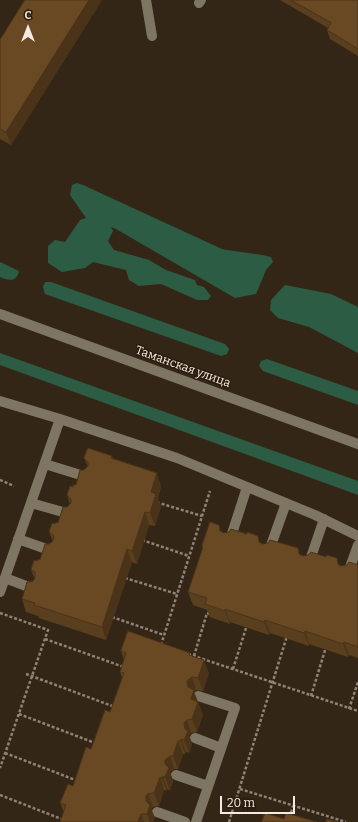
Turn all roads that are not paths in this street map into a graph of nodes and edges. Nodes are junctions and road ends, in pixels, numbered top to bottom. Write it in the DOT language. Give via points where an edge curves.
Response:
graph roads {
  1 [pos="146,0"];
  2 [pos="152,36"];
  3 [pos="0,314"];
  4 [pos="0,401"];
  5 [pos="60,419"];
  6 [pos="358,444"];
  7 [pos="45,464"];
  8 [pos="87,476"];
  9 [pos="247,487"];
  10 [pos="31,502"];
  11 [pos="286,502"];
  12 [pos="70,514"];
  13 [pos="324,519"];
  14 [pos="358,536"];
  15 [pos="18,540"];
  16 [pos="230,540"];
  17 [pos="358,545"];
  18 [pos="52,551"];
  19 [pos="270,551"];
  20 [pos="309,562"];
  21 [pos="348,574"];
  22 [pos="5,578"];
  23 [pos="34,589"];
  24 [pos="0,592"];
  25 [pos="198,696"];
  26 [pos="194,738"];
  27 [pos="220,748"];
  28 [pos="176,775"];
  29 [pos="208,786"];
  30 [pos="157,812"];
  31 [pos="186,822"];
  32 [pos="196,822"];
  1 -- 2 [label="street"];
  3 -- 6 [label="street, Таманская улица"];
  4 -- 5 [label="street"];
  5 -- 7 [label="street"];
  5 -- 9 [label="street" via="178,458"];
  7 -- 8 [label="street"];
  7 -- 10 [label="street"];
  9 -- 11 [label="street"];
  9 -- 16 [label="street"];
  10 -- 12 [label="street"];
  10 -- 15 [label="street"];
  11 -- 13 [label="street"];
  11 -- 19 [label="street"];
  13 -- 14 [label="street"];
  13 -- 20 [label="street"];
  15 -- 18 [label="street"];
  15 -- 22 [label="street"];
  17 -- 21 [label="street"];
  22 -- 23 [label="street"];
  22 -- 24 [label="street"];
  25 -- 27 [label="street" via="235,708"];
  26 -- 27 [label="street"];
  27 -- 29 [label="street"];
  28 -- 29 [label="street"];
  29 -- 32 [label="street"];
  30 -- 31 [label="street"];
}
